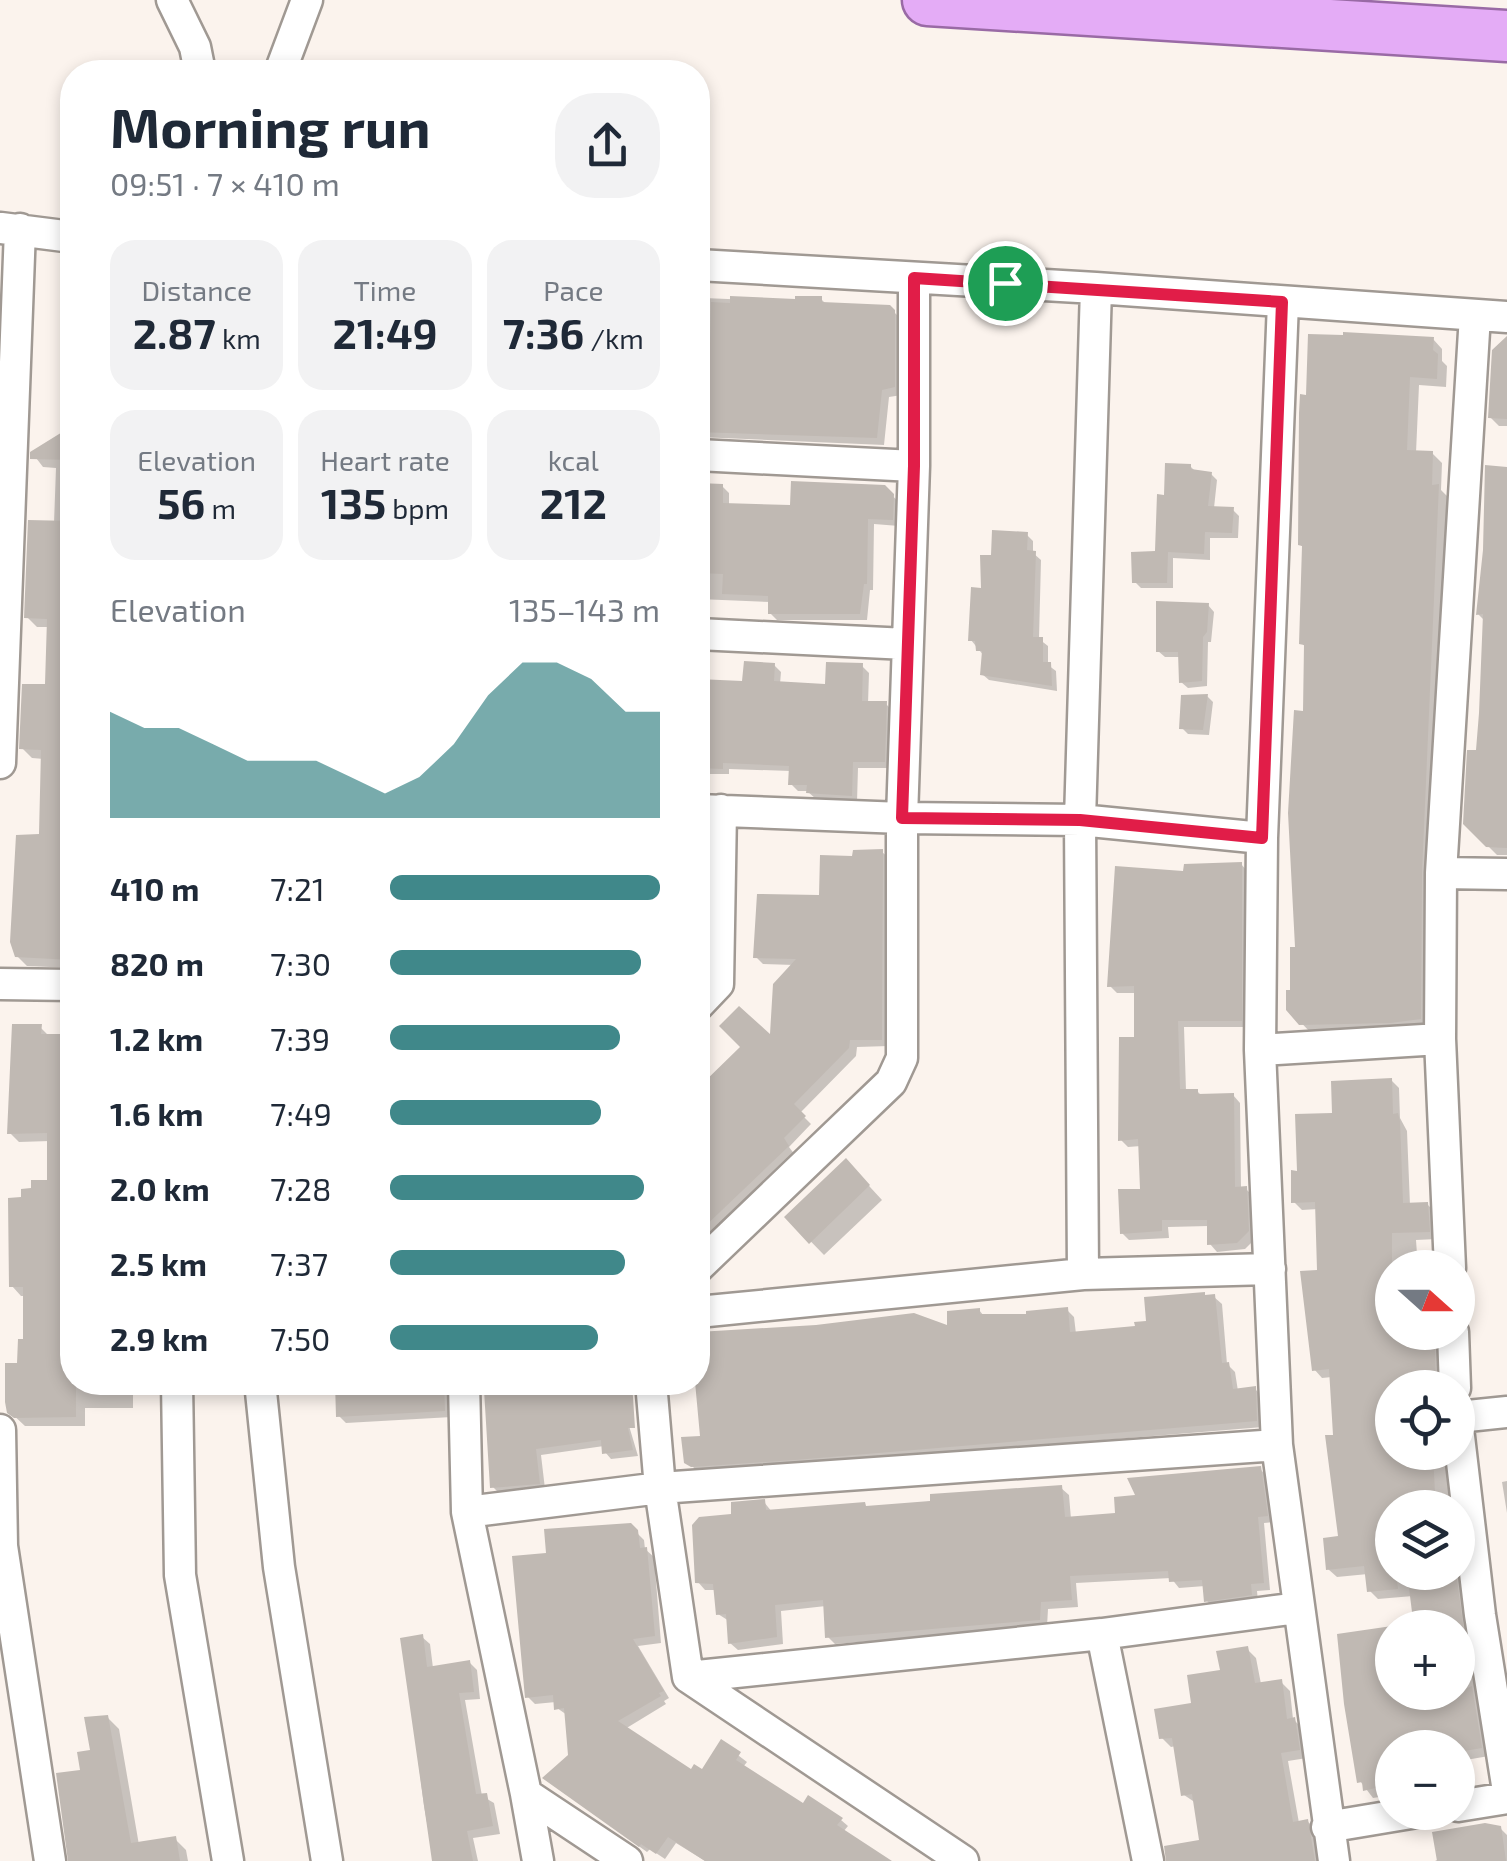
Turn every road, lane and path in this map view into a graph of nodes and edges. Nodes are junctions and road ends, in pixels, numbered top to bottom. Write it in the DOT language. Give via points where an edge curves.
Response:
graph roads {
  1 [pos="172,0"];
  2 [pos="307,0"];
  3 [pos="928,0"];
  4 [pos="1507,36"];
  5 [pos="198,60"];
  6 [pos="284,60"];
  7 [pos="10,229"];
  8 [pos="60,235"];
  9 [pos="710,266"];
  10 [pos="914,278"];
  11 [pos="1096,288"];
  12 [pos="1282,302"];
  13 [pos="1475,314"];
  14 [pos="1507,317"];
  15 [pos="6,405"];
  16 [pos="710,456"];
  17 [pos="914,466"];
  18 [pos="710,635"];
  19 [pos="907,644"];
  20 [pos="0,763"];
  21 [pos="710,810"];
  22 [pos="902,818"];
  23 [pos="1080,820"];
  24 [pos="1262,838"];
  25 [pos="1441,873"];
  26 [pos="1507,874"];
  27 [pos="0,984"];
  28 [pos="60,985"];
  29 [pos="1440,1039"];
  30 [pos="1260,1050"];
  31 [pos="1449,1250"];
  32 [pos="710,1255"];
  33 [pos="1270,1269"];
  34 [pos="1082,1274"];
  35 [pos="710,1311"];
  36 [pos="177,1395"];
  37 [pos="261,1395"];
  38 [pos="464,1395"];
  39 [pos="652,1395"];
  40 [pos="1507,1412"];
  41 [pos="1475,1416"];
  42 [pos="0,1430"];
  43 [pos="1278,1444"];
  44 [pos="1466,1470"];
  45 [pos="660,1488"];
  46 [pos="467,1512"];
  47 [pos="1,1546"];
  48 [pos="1298,1608"];
  49 [pos="1494,1613"];
  50 [pos="1102,1634"];
  51 [pos="688,1676"];
  52 [pos="1507,1785"];
  53 [pos="526,1794"];
  54 [pos="1507,1798"];
  55 [pos="1475,1803"];
  56 [pos="1375,1819"];
  57 [pos="1326,1827"];
  58 [pos="50,1861"];
  59 [pos="228,1861"];
  60 [pos="327,1861"];
  61 [pos="538,1861"];
  62 [pos="627,1861"];
  63 [pos="963,1861"];
  64 [pos="1148,1861"];
  65 [pos="1334,1861"];
  1 -- 5 [label="street"];
  2 -- 6 [label="street"];
  3 -- 4 [label="highway"];
  7 -- 8 [label="street"];
  7 -- 15 [label="street"];
  9 -- 10 [label="street"];
  10 -- 11 [label="street"];
  10 -- 17 [label="street"];
  11 -- 12 [label="street"];
  11 -- 23 [label="street"];
  12 -- 13 [label="street"];
  12 -- 24 [label="street"];
  13 -- 14 [label="street"];
  13 -- 25 [label="street"];
  15 -- 20 [label="street"];
  16 -- 17 [label="street"];
  17 -- 19 [label="street"];
  18 -- 19 [label="street"];
  19 -- 22 [label="street"];
  21 -- 22 [label="street"];
  22 -- 23 [label="street"];
  22 -- 32 [label="street" via="902,1058 890,1082"];
  23 -- 24 [label="street"];
  23 -- 34 [label="street"];
  24 -- 30 [label="street"];
  25 -- 26 [label="street"];
  25 -- 29 [label="street"];
  27 -- 28 [label="street"];
  29 -- 30 [label="street"];
  29 -- 31 [label="street"];
  30 -- 33 [label="street"];
  33 -- 34 [label="street"];
  33 -- 43 [label="street"];
  34 -- 35 [label="street"];
  36 -- 59 [label="street" via="180,1575"];
  37 -- 60 [label="street" via="279,1567"];
  38 -- 46 [label="street"];
  39 -- 45 [label="street"];
  40 -- 41 [label="street"];
  42 -- 47 [label="street"];
  43 -- 45 [label="street"];
  43 -- 48 [label="street"];
  44 -- 49 [label="street"];
  45 -- 46 [label="street"];
  45 -- 51 [label="street"];
  46 -- 53 [label="street"];
  47 -- 58 [label="street"];
  48 -- 50 [label="street"];
  48 -- 57 [label="street"];
  49 -- 52 [label="street"];
  50 -- 51 [label="street"];
  50 -- 64 [label="street"];
  51 -- 63 [label="street"];
  53 -- 61 [label="street"];
  53 -- 62 [label="street"];
  54 -- 55 [label="street"];
  56 -- 57 [label="street"];
  57 -- 65 [label="street"];
}
